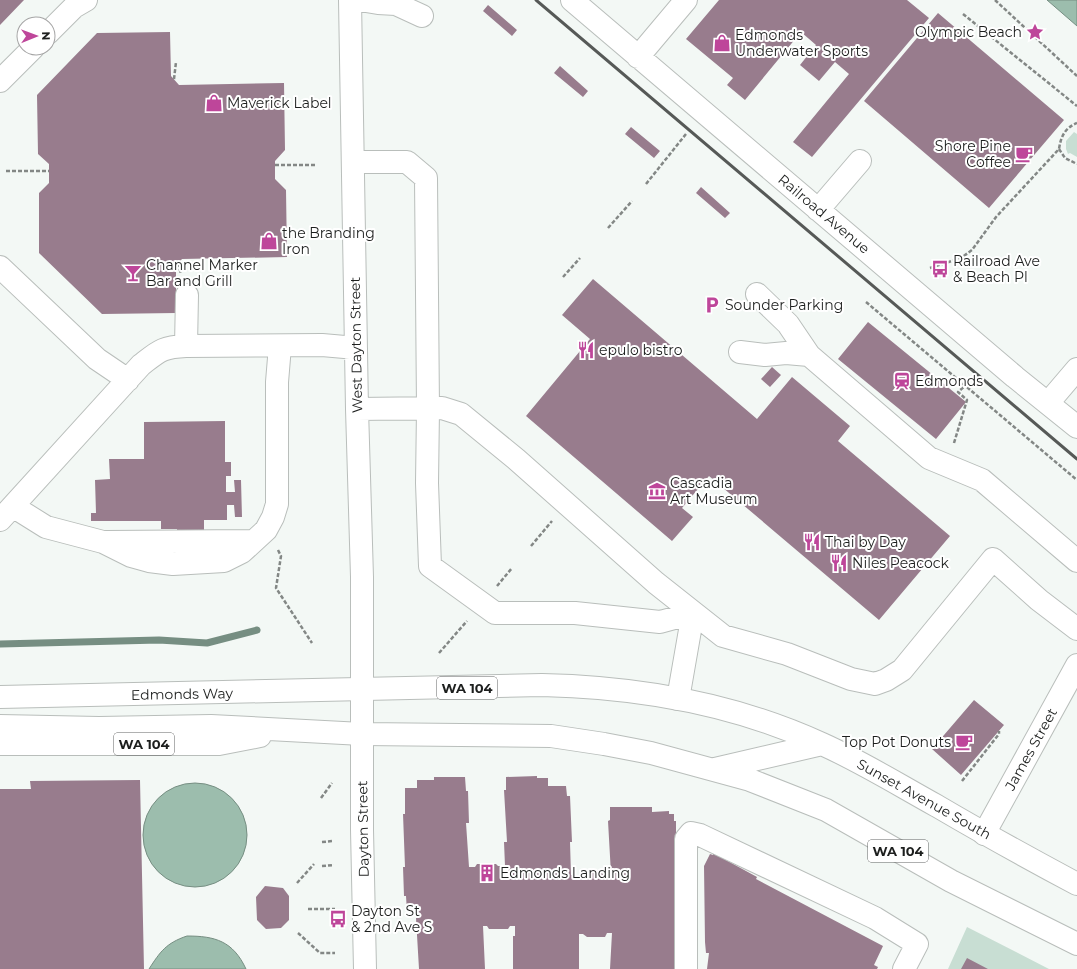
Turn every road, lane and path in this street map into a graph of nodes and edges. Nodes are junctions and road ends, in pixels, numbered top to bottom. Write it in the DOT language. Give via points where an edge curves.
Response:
graph roads {
  1 [pos="86,0"];
  2 [pos="350,0"];
  3 [pos="360,0"];
  4 [pos="572,0"];
  5 [pos="686,0"];
  6 [pos="994,0"];
  7 [pos="963,14"];
  8 [pos="422,16"];
  9 [pos="56,25"];
  10 [pos="25,56"];
  11 [pos="638,57"];
  12 [pos="176,62"];
  13 [pos="1077,76"];
  14 [pos="174,79"];
  15 [pos="0,81"];
  16 [pos="1077,106"];
  17 [pos="1077,123"];
  18 [pos="686,134"];
  19 [pos="1059,149"];
  20 [pos="860,161"];
  21 [pos="353,162"];
  22 [pos="1077,164"];
  23 [pos="275,165"];
  24 [pos="317,165"];
  25 [pos="6,171"];
  26 [pos="49,171"];
  27 [pos="646,184"];
  28 [pos="632,201"];
  29 [pos="818,210"];
  30 [pos="608,228"];
  31 [pos="580,258"];
  32 [pos="0,267"];
  33 [pos="930,268"];
  34 [pos="563,277"];
  35 [pos="757,294"];
  36 [pos="187,295"];
  37 [pos="866,302"];
  38 [pos="776,313"];
  39 [pos="186,346"];
  40 [pos="280,346"];
  41 [pos="356,348"];
  42 [pos="740,352"];
  43 [pos="809,354"];
  44 [pos="765,355"];
  45 [pos="1077,370"];
  46 [pos="128,380"];
  47 [pos="965,386"];
  48 [pos="1048,403"];
  49 [pos="357,409"];
  50 [pos="428,409"];
  51 [pos="1076,423"];
  52 [pos="954,467"];
  53 [pos="1077,480"];
  54 [pos="7,514"];
  55 [pos="553,520"];
  56 [pos="260,535"];
  57 [pos="530,546"];
  58 [pos="1077,561"];
  59 [pos="512,568"];
  60 [pos="493,590"];
  61 [pos="693,613"];
  62 [pos="468,620"];
  63 [pos="1077,629"];
  64 [pos="312,643"];
  65 [pos="439,653"];
  66 [pos="1077,665"];
  67 [pos="363,689"];
  68 [pos="0,697"];
  69 [pos="678,699"];
  70 [pos="0,726"];
  71 [pos="287,731"];
  72 [pos="999,731"];
  73 [pos="362,734"];
  74 [pos="0,744"];
  75 [pos="822,744"];
  76 [pos="714,769"];
  77 [pos="962,781"];
  78 [pos="332,783"];
  79 [pos="321,798"];
  80 [pos="984,834"];
  81 [pos="322,842"];
  82 [pos="333,842"];
  83 [pos="314,864"];
  84 [pos="334,865"];
  85 [pos="322,866"];
  86 [pos="297,883"];
  87 [pos="1077,884"];
  88 [pos="308,909"];
  89 [pos="335,909"];
  90 [pos="298,933"];
  91 [pos="1077,944"];
  92 [pos="335,953"];
  93 [pos="365,969"];
  94 [pos="686,969"];
  95 [pos="904,969"];
  1 -- 9 [label="main road" via="74,7"];
  2 -- 21 [label="main road, West Dayton Street"];
  3 -- 8 [label="main road" via="396,4"];
  4 -- 11 [label="main road, Railroad Avenue"];
  5 -- 11 [label="main road"];
  6 -- 13 [label="path"];
  7 -- 16 [label="path"];
  10 -- 15 [label="main road"];
  11 -- 29 [label="main road, Railroad Avenue"];
  12 -- 14 [label="path"];
  17 -- 19 [label="path" via="1065,131"];
  18 -- 27 [label="path"];
  19 -- 22 [label="path" via="1065,158"];
  19 -- 33 [label="path" via="996,217 972,250 960,258"];
  20 -- 29 [label="main road"];
  21 -- 41 [label="main road, West Dayton Street"];
  21 -- 50 [label="main road" via="407,162 426,178"];
  23 -- 24 [label="path"];
  25 -- 26 [label="path"];
  28 -- 30 [label="path"];
  29 -- 48 [label="main road, Railroad Avenue"];
  31 -- 34 [label="path"];
  32 -- 46 [label="main road" via="97,359"];
  35 -- 38 [label="main road"];
  36 -- 39 [label="main road"];
  37 -- 47 [label="path"];
  38 -- 43 [label="main road" via="788,324"];
  38 -- 44 [label="main road" via="778,332 774,345"];
  39 -- 40 [label="main road"];
  39 -- 46 [label="main road" via="161,350 141,365"];
  40 -- 41 [label="main road"];
  40 -- 56 [label="main road" via="277,382 277,504 273,517"];
  41 -- 49 [label="main road, West Dayton Street"];
  42 -- 44 [label="main road"];
  43 -- 44 [label="main road"];
  43 -- 52 [label="main road" via="929,458"];
  45 -- 48 [label="main road"];
  46 -- 54 [label="main road"];
  47 -- 52 [label="path" via="958,392 968,400 953,447"];
  47 -- 53 [label="path"];
  48 -- 51 [label="main road, Railroad Avenue"];
  49 -- 50 [label="main road"];
  49 -- 67 [label="main road, West Dayton Street"];
  50 -- 61 [label="main road" via="442,408 461,414"];
  50 -- 61 [label="main road" via="430,566 495,613 575,613 660,622"];
  52 -- 58 [label="main road" via="982,480"];
  54 -- 56 [label="main road" via="103,542 131,556 174,564 224,561 242,552"];
  55 -- 57 [label="path"];
  56 -- 64 [label="path" via="276,544 281,556 276,588"];
  59 -- 60 [label="path"];
  61 -- 63 [label="main road" via="723,636 787,654 851,679 875,684 902,670 993,559 1039,600"];
  61 -- 69 [label="main road"];
  62 -- 65 [label="path"];
  66 -- 80 [label="main road, James Street"];
  67 -- 68 [label="main road, Edmonds Way / WA 104"];
  67 -- 69 [label="main road, Sunset Avenue South / WA 104" via="571,686"];
  67 -- 73 [label="main road, Dayton Street"];
  69 -- 75 [label="main road, Sunset Avenue South / WA 104" via="761,720"];
  70 -- 71 [label="main road, WA 104" via="211,726"];
  71 -- 73 [label="main road, WA 104" via="314,730"];
  71 -- 74 [label="main road, WA 104" via="219,744"];
  72 -- 77 [label="path"];
  73 -- 76 [label="main road, WA 104" via="551,736 651,753"];
  73 -- 93 [label="main road, Dayton Street"];
  75 -- 76 [label="main road"];
  75 -- 80 [label="main road, Sunset Avenue South / WA 104"];
  76 -- 91 [label="main road, WA 104" via="784,792 826,810 951,881"];
  78 -- 79 [label="path"];
  80 -- 87 [label="main road, Sunset Avenue South / WA 104"];
  81 -- 82 [label="path"];
  83 -- 86 [label="path"];
  84 -- 85 [label="path"];
  88 -- 89 [label="path"];
  90 -- 92 [label="path" via="320,953"];
  94 -- 95 [label="main road" via="686,839 691,833 700,834 875,918 917,944"];
}
